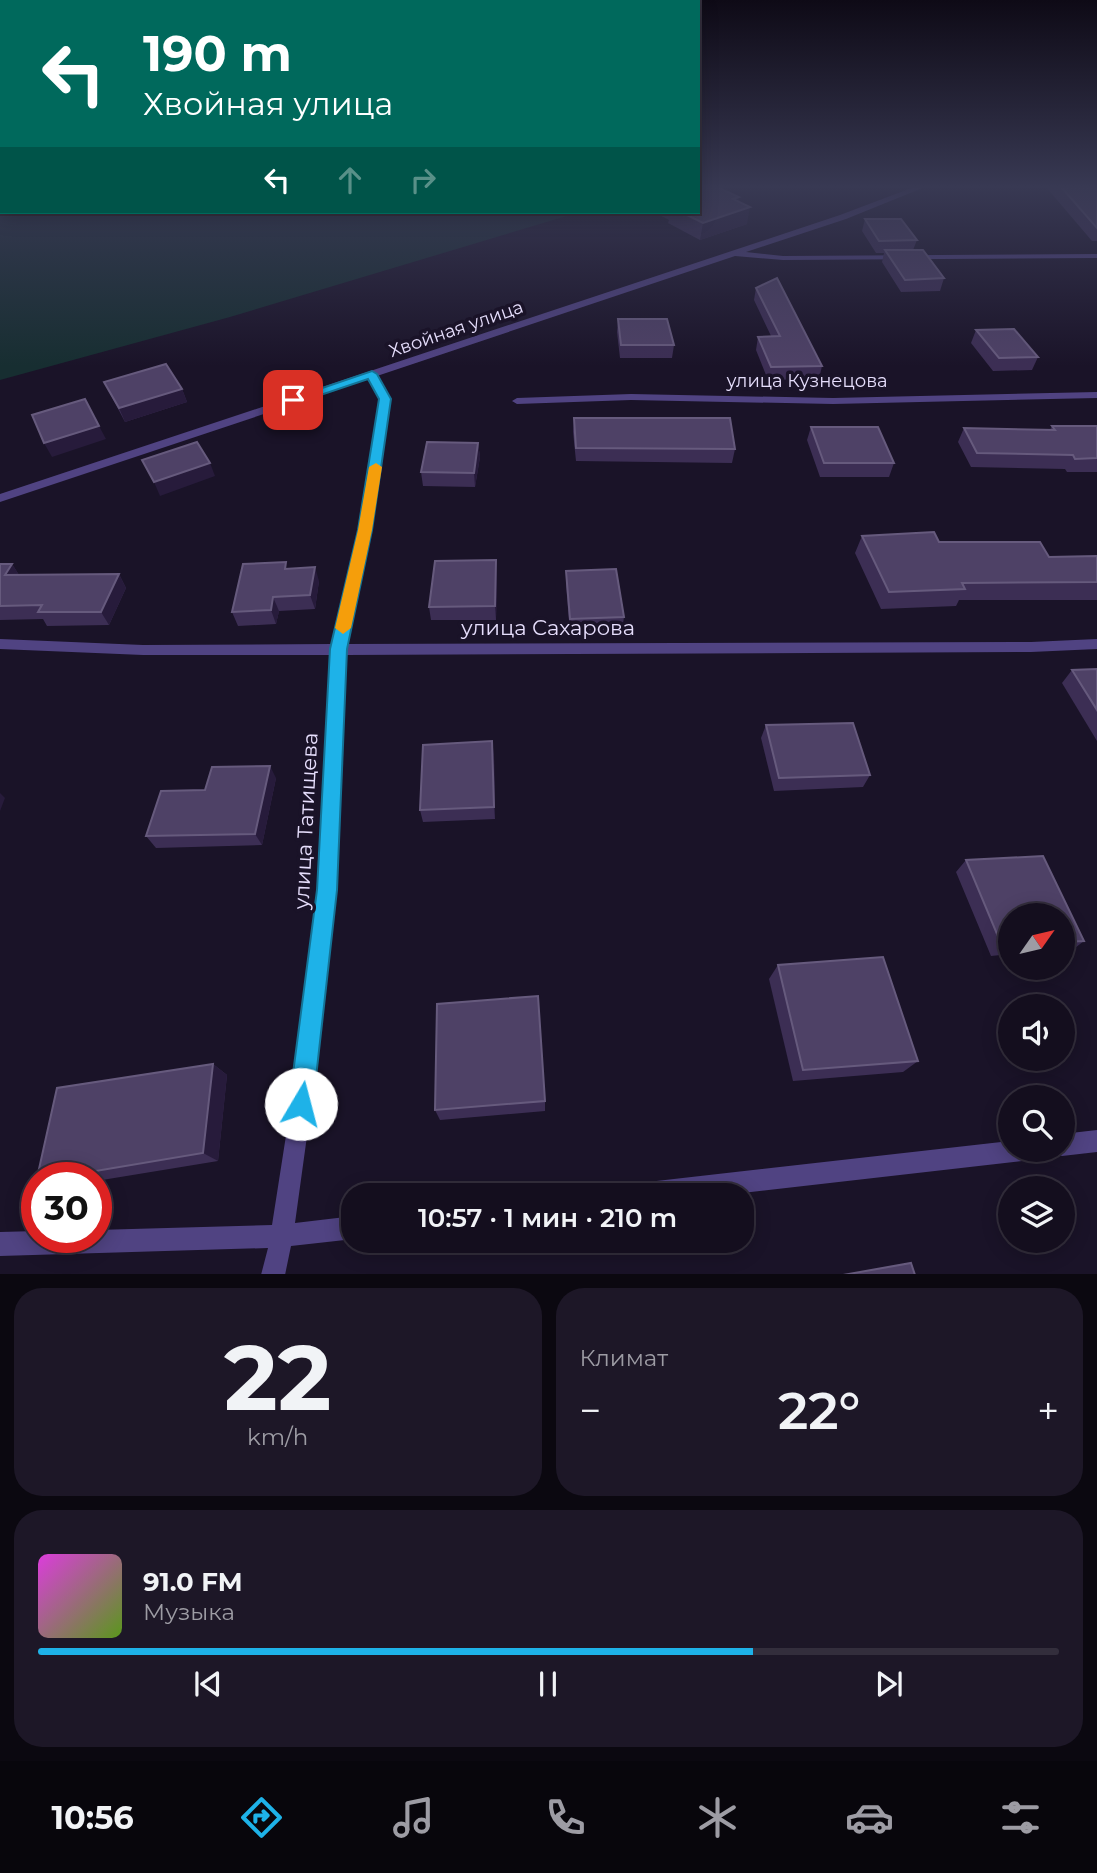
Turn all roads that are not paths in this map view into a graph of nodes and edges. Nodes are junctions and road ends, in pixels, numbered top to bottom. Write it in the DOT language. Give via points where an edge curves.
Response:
graph roads {
  1 [pos="751,246"];
  2 [pos="732,253"];
  3 [pos="1097,256"];
  4 [pos="372,374"];
  5 [pos="1097,395"];
  6 [pos="517,401"];
  7 [pos="0,498"];
  8 [pos="0,644"];
  9 [pos="1097,644"];
  10 [pos="338,649"];
  11 [pos="1097,1141"];
  12 [pos="1075,1144"];
  13 [pos="998,1153"];
  14 [pos="735,1183"];
  15 [pos="341,1229"];
  16 [pos="282,1236"];
  17 [pos="0,1244"];
  18 [pos="273,1274"];
  1 -- 2 [label="street, Хвойная улица"];
  2 -- 3 [label="street" via="783,258"];
  2 -- 4 [label="street, Хвойная улица"];
  4 -- 7 [label="street, Хвойная улица"];
  4 -- 10 [label="street, улица Татищева" via="385,399 365,530"];
  5 -- 6 [label="street, улица Кузнецова"];
  8 -- 10 [label="street, улица Сахарова" via="143,650"];
  9 -- 10 [label="street, улица Сахарова"];
  10 -- 16 [label="street, улица Татищева" via="327,890"];
  11 -- 12 [label="street"];
  13 -- 14 [label="street"];
  15 -- 16 [label="street"];
  16 -- 17 [label="street"];
  16 -- 18 [label="street, улица Татищева"];
}
